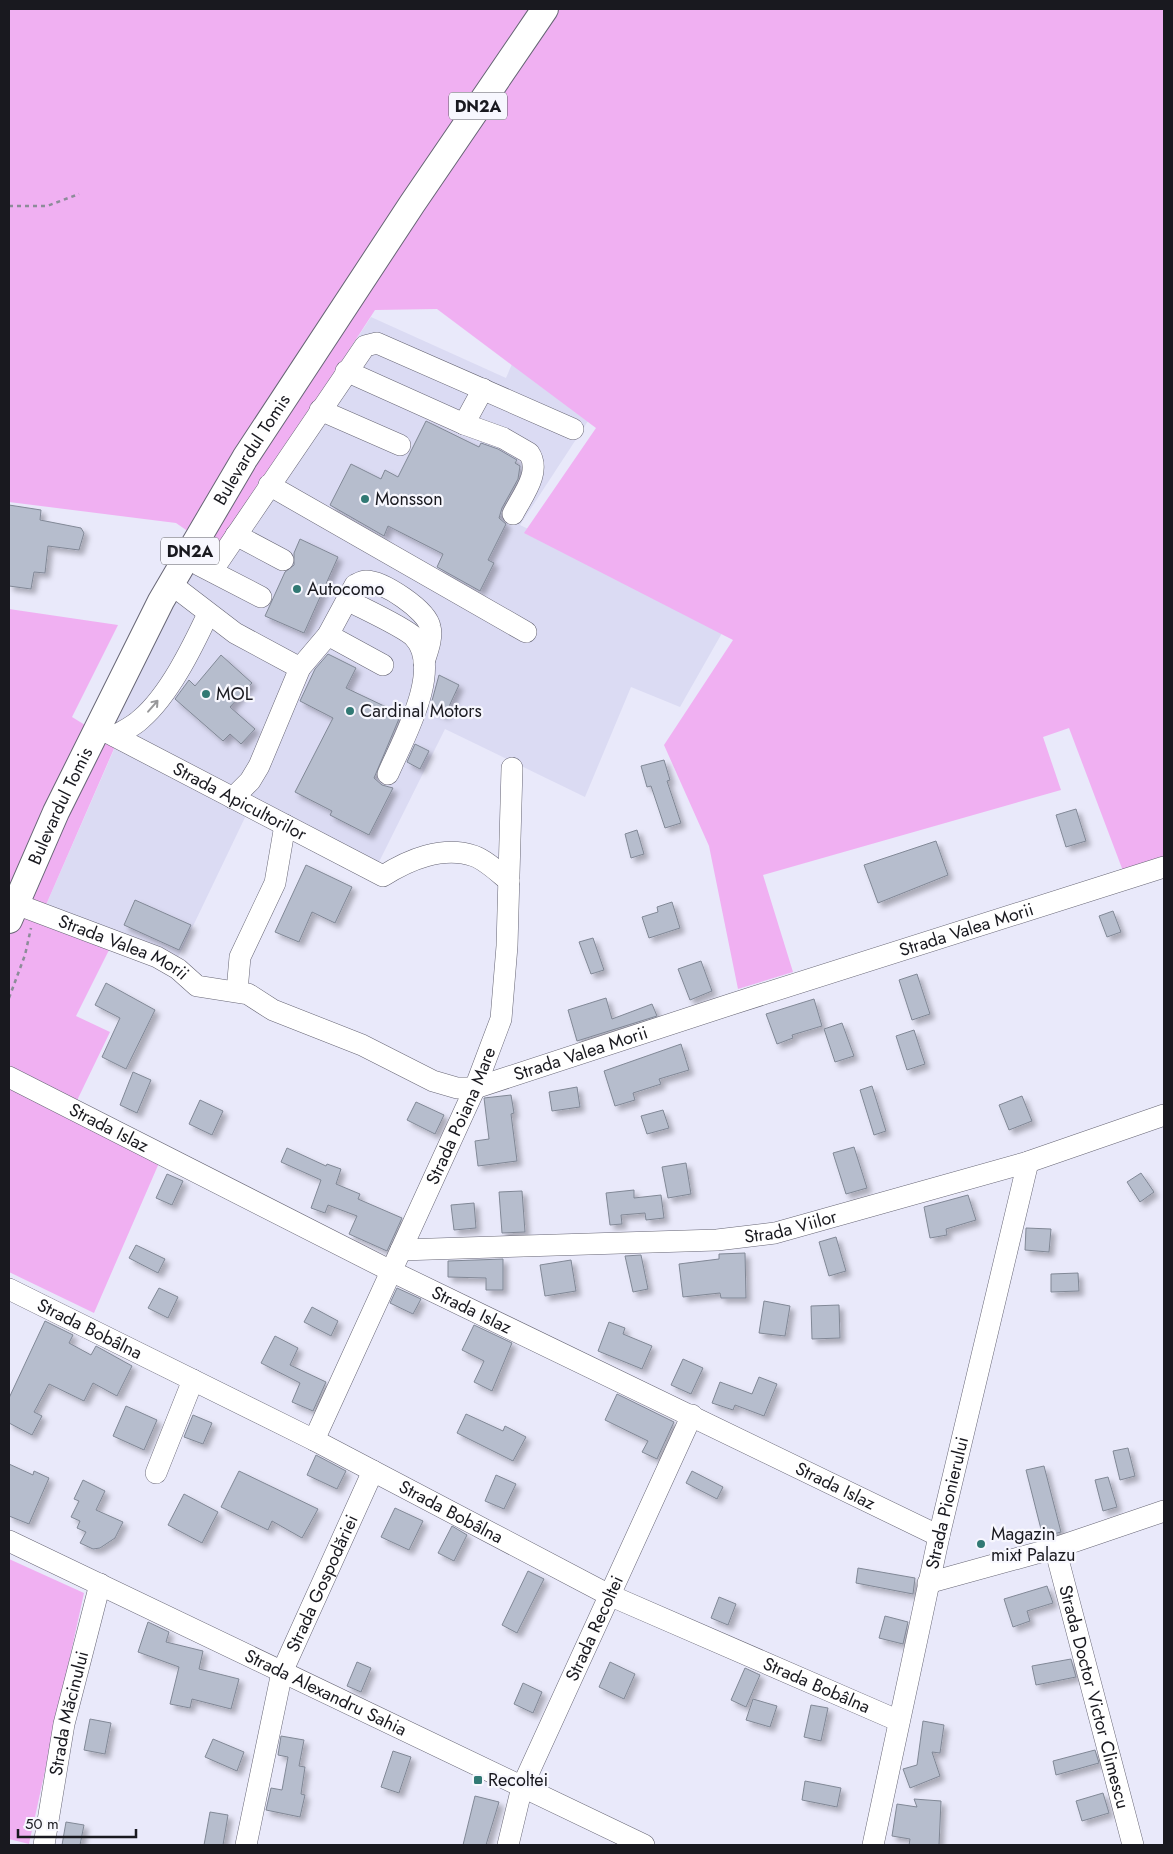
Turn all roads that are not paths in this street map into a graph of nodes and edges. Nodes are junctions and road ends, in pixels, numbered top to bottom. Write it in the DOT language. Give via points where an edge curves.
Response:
graph roads {
  1 [pos="527,9"];
  2 [pos="545,9"];
  3 [pos="346,371"];
  4 [pos="483,388"];
  5 [pos="320,410"];
  6 [pos="464,424"];
  7 [pos="573,429"];
  8 [pos="400,446"];
  9 [pos="269,485"];
  10 [pos="513,514"];
  11 [pos="236,535"];
  12 [pos="186,559"];
  13 [pos="283,560"];
  14 [pos="212,571"];
  15 [pos="171,584"];
  16 [pos="261,597"];
  17 [pos="347,600"];
  18 [pos="208,614"];
  19 [pos="526,632"];
  20 [pos="328,636"];
  21 [pos="424,662"];
  22 [pos="384,665"];
  23 [pos="300,668"];
  24 [pos="106,732"];
  25 [pos="512,768"];
  26 [pos="388,774"];
  27 [pos="233,798"];
  28 [pos="285,825"];
  29 [pos="1164,867"];
  30 [pos="509,881"];
  31 [pos="17,905"];
  32 [pos="237,992"];
  33 [pos="9,1076"];
  34 [pos="475,1088"];
  35 [pos="1164,1115"];
  36 [pos="1028,1162"];
  37 [pos="401,1250"];
  38 [pos="391,1271"];
  39 [pos="9,1289"];
  40 [pos="193,1380"];
  41 [pos="692,1416"];
  42 [pos="314,1440"];
  43 [pos="373,1471"];
  44 [pos="156,1473"];
  45 [pos="1164,1511"];
  46 [pos="938,1536"];
  47 [pos="9,1541"];
  48 [pos="1056,1548"];
  49 [pos="928,1583"];
  50 [pos="100,1584"];
  51 [pos="609,1595"];
  52 [pos="282,1672"];
  53 [pos="899,1721"];
  54 [pos="522,1786"];
  55 [pos="44,1845"];
  56 [pos="246,1845"];
  57 [pos="508,1845"];
  58 [pos="644,1845"];
  59 [pos="873,1845"];
  60 [pos="1133,1845"];
  1 -- 31 [label="main road, Bulevardul Tomis / DN2A" via="400,196 234,451 150,594 56,780"];
  2 -- 12 [label="main road, Bulevardul Tomis / DN2A" via="256,442"];
  3 -- 4 [label="street" via="365,346 377,343"];
  3 -- 5 [label="street"];
  3 -- 6 [label="street"];
  4 -- 6 [label="street"];
  4 -- 7 [label="street"];
  5 -- 8 [label="street"];
  5 -- 9 [label="street"];
  6 -- 10 [label="street" via="520,447 533,459 532,476"];
  9 -- 11 [label="street"];
  9 -- 19 [label="street"];
  11 -- 13 [label="street"];
  11 -- 14 [label="street"];
  12 -- 14 [label="street"];
  12 -- 15 [label="main road, Bulevardul Tomis / DN2A"];
  14 -- 16 [label="street"];
  15 -- 18 [label="street"];
  15 -- 24 [label="main road, Bulevardul Tomis / DN2A"];
  17 -- 20 [label="street"];
  17 -- 21 [label="street" via="413,636 421,648"];
  17 -- 21 [label="street" via="355,585 363,580 416,605 426,615 431,628"];
  18 -- 23 [label="street"];
  24 -- 18 [label="street, one-way" via="141,720 156,703 197,638"];
  20 -- 22 [label="street"];
  20 -- 23 [label="street"];
  21 -- 26 [label="street" via="417,708"];
  23 -- 27 [label="street" via="259,766"];
  24 -- 27 [label="street, Strada Apicultorilor"];
  24 -- 31 [label="main road, Bulevardul Tomis / DN2A"];
  25 -- 30 [label="street, Strada Poiana Mare"];
  27 -- 28 [label="street, Strada Apicultorilor"];
  28 -- 30 [label="street, Strada Apicultorilor" via="383,876 404,862 444,852 475,856"];
  28 -- 32 [label="street" via="275,883 240,957"];
  29 -- 34 [label="street, Strada Valea Morii"];
  30 -- 34 [label="street, Strada Poiana Mare" via="501,1019"];
  31 -- 32 [label="street, Strada Valea Morii" via="157,957 178,969 197,986"];
  32 -- 34 [label="street, Strada Valea Morii" via="248,994 306,1025 362,1045 433,1080 457,1088"];
  33 -- 38 [label="street, Strada Islaz"];
  34 -- 37 [label="street, Strada Poiana Mare"];
  35 -- 36 [label="street, Strada Viilor"];
  36 -- 37 [label="street, Strada Viilor" via="775,1233 717,1240"];
  36 -- 46 [label="street, Strada Pionierului"];
  37 -- 38 [label="street, Strada Poiana Mare"];
  38 -- 41 [label="street, Strada Islaz"];
  38 -- 42 [label="street, Strada Poiana Mare"];
  39 -- 40 [label="street, Strada Bobâlna"];
  40 -- 42 [label="street, Strada Bobâlna"];
  40 -- 44 [label="street"];
  41 -- 46 [label="street, Strada Islaz"];
  41 -- 51 [label="street, Strada Recoltei"];
  42 -- 43 [label="street, Strada Bobâlna"];
  43 -- 51 [label="street, Strada Bobâlna"];
  43 -- 52 [label="street, Strada Gospodăriei"];
  45 -- 48 [label="street"];
  46 -- 49 [label="street, Strada Pionierului"];
  47 -- 50 [label="street, Strada Alexandru Sahia"];
  48 -- 49 [label="street"];
  48 -- 60 [label="street, Strada Doctor Victor Climescu"];
  49 -- 53 [label="street, Strada Pionierului"];
  50 -- 52 [label="street, Strada Alexandru Sahia"];
  50 -- 55 [label="street, Strada Măcinului" via="64,1724"];
  51 -- 53 [label="street, Strada Bobâlna"];
  51 -- 54 [label="street, Strada Recoltei"];
  52 -- 54 [label="street, Strada Alexandru Sahia"];
  52 -- 56 [label="street, Strada Gospodăriei"];
  53 -- 59 [label="street, Strada Pionierului"];
  54 -- 57 [label="street, Strada Recoltei"];
  54 -- 58 [label="street, Strada Alexandru Sahia"];
}
